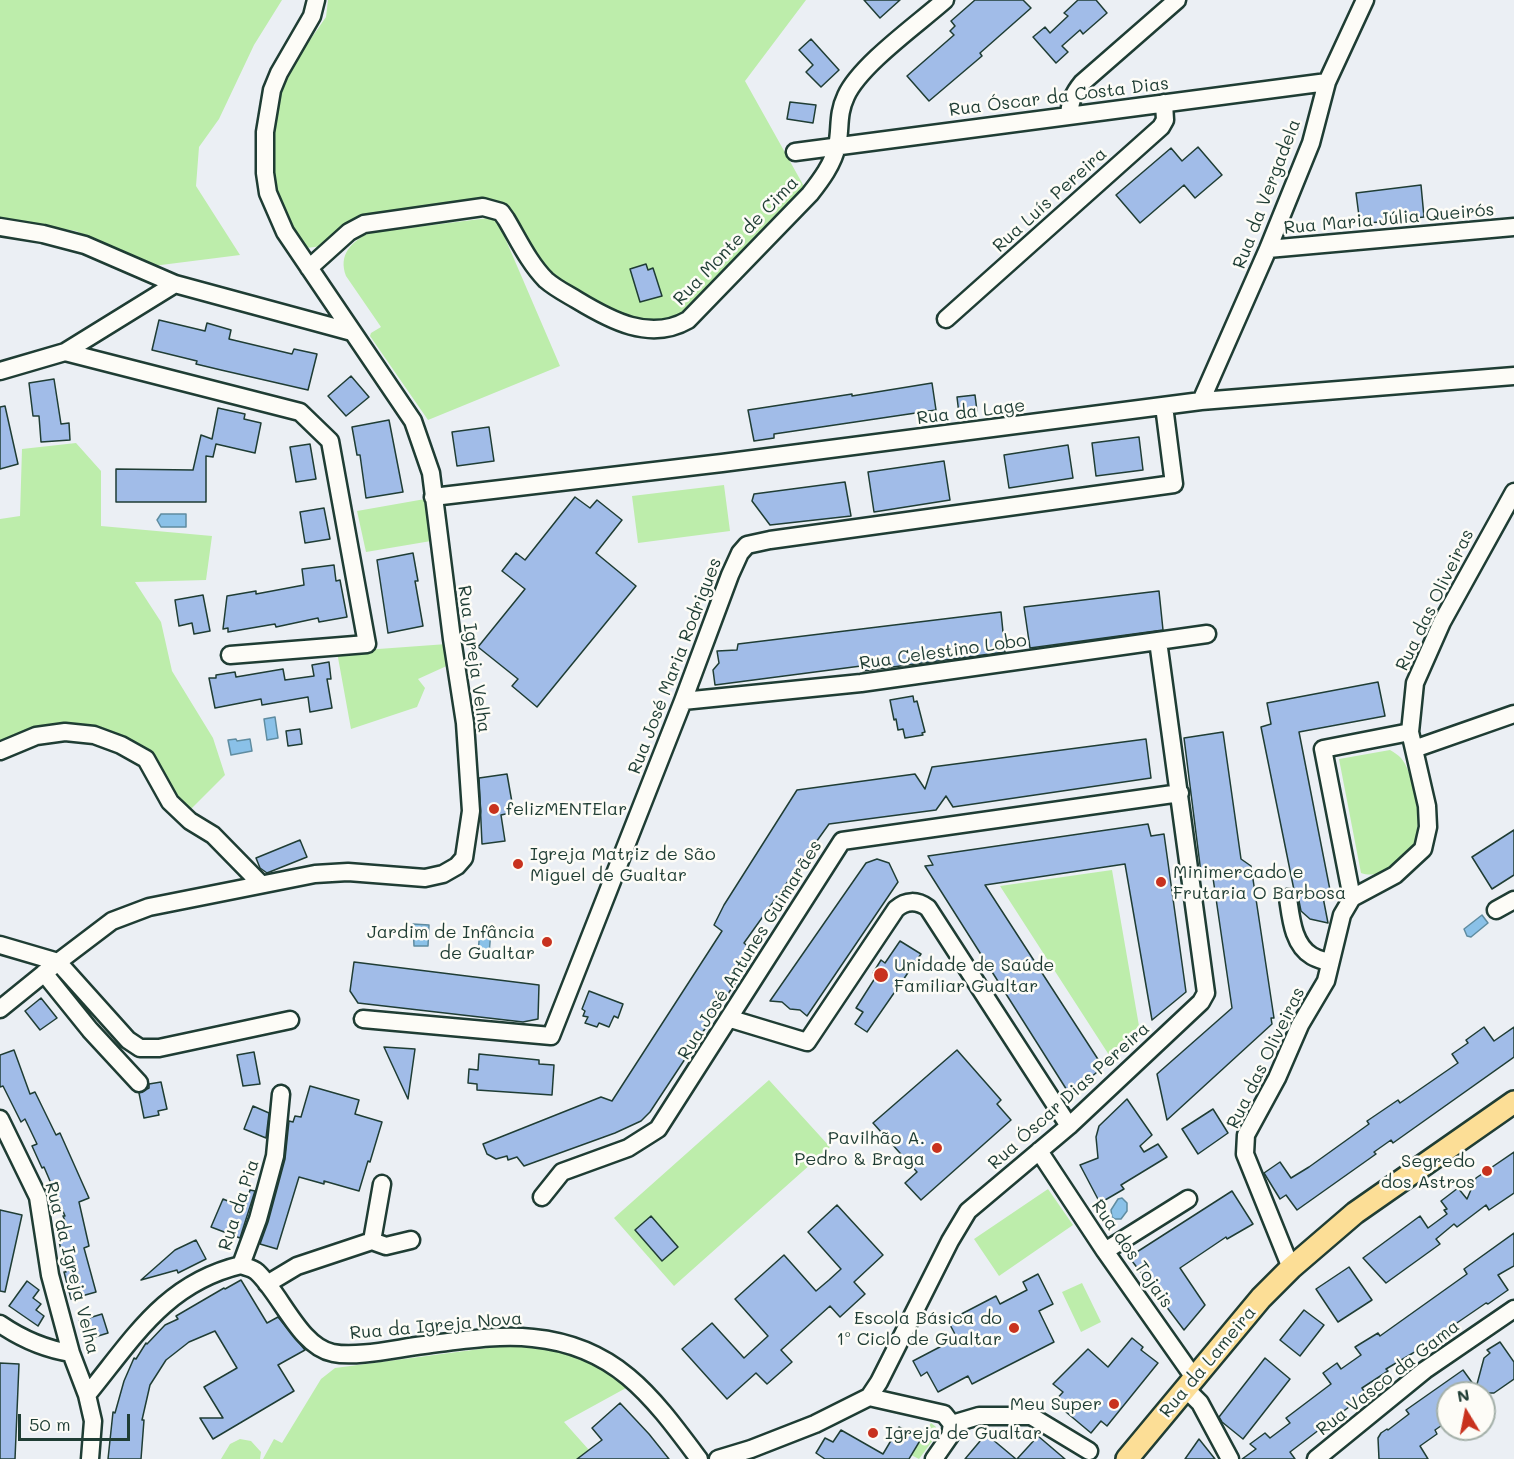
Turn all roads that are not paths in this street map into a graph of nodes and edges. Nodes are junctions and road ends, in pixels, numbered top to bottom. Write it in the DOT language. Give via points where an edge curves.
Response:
graph roads {
  1 [pos="316,0"];
  2 [pos="945,0"];
  3 [pos="1177,0"];
  4 [pos="1365,0"];
  5 [pos="1327,82"];
  6 [pos="1164,103"];
  7 [pos="1069,115"];
  8 [pos="838,145"];
  9 [pos="795,152"];
  10 [pos="0,227"];
  11 [pos="1514,227"];
  12 [pos="1268,249"];
  13 [pos="309,268"];
  14 [pos="175,284"];
  15 [pos="946,319"];
  16 [pos="352,332"];
  17 [pos="65,352"];
  18 [pos="0,371"];
  19 [pos="1514,376"];
  20 [pos="1201,401"];
  21 [pos="1164,406"];
  22 [pos="1514,492"];
  23 [pos="433,497"];
  24 [pos="1207,634"];
  25 [pos="1158,641"];
  26 [pos="230,655"];
  27 [pos="683,701"];
  28 [pos="1514,714"];
  29 [pos="1412,741"];
  30 [pos="0,751"];
  31 [pos="1179,793"];
  32 [pos="261,884"];
  33 [pos="1288,898"];
  34 [pos="1352,898"];
  35 [pos="1514,900"];
  36 [pos="1496,910"];
  37 [pos="0,945"];
  38 [pos="58,962"];
  39 [pos="1330,963"];
  40 [pos="44,973"];
  41 [pos="0,1009"];
  42 [pos="363,1019"];
  43 [pos="731,1019"];
  44 [pos="290,1020"];
  45 [pos="139,1083"];
  46 [pos="281,1094"];
  47 [pos="1514,1102"];
  48 [pos="0,1119"];
  49 [pos="1069,1126"];
  50 [pos="1039,1151"];
  51 [pos="382,1184"];
  52 [pos="542,1197"];
  53 [pos="1188,1199"];
  54 [pos="411,1240"];
  55 [pos="372,1241"];
  56 [pos="1105,1251"];
  57 [pos="241,1265"];
  58 [pos="1291,1268"];
  59 [pos="267,1284"];
  60 [pos="1514,1309"];
  61 [pos="0,1324"];
  62 [pos="71,1353"];
  63 [pos="1190,1384"];
  64 [pos="87,1395"];
  65 [pos="869,1397"];
  66 [pos="952,1424"];
  67 [pos="1089,1451"];
  68 [pos="90,1459"];
  69 [pos="699,1459"];
  70 [pos="718,1459"];
  71 [pos="934,1459"];
  72 [pos="1127,1459"];
  73 [pos="1230,1459"];
  74 [pos="1316,1459"];
  1 -- 13 [label="street" via="312,16 272,90 265,132 268,193 285,232"];
  2 -- 8 [label="street, Rua Monte de Cima" via="851,86 841,111"];
  3 -- 7 [label="street" via="1074,92"];
  4 -- 5 [label="street, Rua da Vergadela"];
  5 -- 6 [label="street, Rua Óscar da Costa Dias"];
  5 -- 12 [label="street, Rua da Vergadela" via="1311,143"];
  6 -- 7 [label="street, Rua Óscar da Costa Dias"];
  6 -- 15 [label="street, Rua Luís Pereira" via="1165,120 1161,127"];
  7 -- 8 [label="street, Rua Óscar da Costa Dias"];
  8 -- 9 [label="street, Rua Óscar da Costa Dias"];
  8 -- 13 [label="street, Rua Monte de Cima" via="823,178 810,194 688,320 668,328 649,330 621,323 559,289 532,263 501,212 483,207 364,224 349,232"];
  10 -- 14 [label="street" via="85,245"];
  11 -- 12 [label="street, Rua Maria Júlia Queirós"];
  12 -- 20 [label="street, Rua da Vergadela"];
  13 -- 16 [label="street"];
  14 -- 16 [label="street"];
  14 -- 17 [label="street"];
  16 -- 23 [label="street, Rua Igreja Velha" via="413,421 431,473"];
  17 -- 18 [label="street"];
  17 -- 26 [label="street" via="300,412 330,441 367,644"];
  19 -- 20 [label="street, Rua da Lage"];
  20 -- 21 [label="street, Rua da Lage"];
  21 -- 23 [label="street, Rua da Lage"];
  21 -- 27 [label="street, Rua José Maria Rodrigues" via="1174,484 747,545 730,575"];
  22 -- 29 [label="street, Rua das Oliveiras" via="1442,622 1415,683"];
  23 -- 32 [label="street, Rua Igreja Velha" via="465,723 471,811 464,858 442,874 425,878 348,872"];
  24 -- 25 [label="street, Rua Celestino Lobo"];
  25 -- 27 [label="street, Rua Celestino Lobo" via="861,683"];
  25 -- 31 [label="street, Rua Óscar Dias Pereira"];
  27 -- 42 [label="street, Rua José Maria Rodrigues" via="551,1036"];
  28 -- 29 [label="street"];
  29 -- 34 [label="street, Rua das Oliveiras" via="1427,806 1423,849 1395,875"];
  29 -- 34 [label="street" via="1323,749"];
  30 -- 32 [label="street" via="36,735 65,732 94,735 121,745 146,759 170,802 213,836"];
  31 -- 43 [label="street, Rua José Antunes Guimarães" via="842,841"];
  31 -- 49 [label="street, Rua Óscar Dias Pereira" via="1206,993"];
  32 -- 38 [label="street" via="148,907 112,921"];
  33 -- 39 [label="street" via="1300,946"];
  34 -- 39 [label="street, Rua das Oliveiras" via="1342,915"];
  35 -- 36 [label="street"];
  37 -- 38 [label="street"];
  38 -- 40 [label="street"];
  38 -- 44 [label="street" via="128,1040 140,1048 159,1048"];
  39 -- 58 [label="street, Rua das Oliveiras" via="1326,981 1246,1135 1245,1154"];
  40 -- 41 [label="street"];
  40 -- 45 [label="street"];
  43 -- 49 [label="street" via="807,1042 896,909 906,902 918,902 928,908"];
  43 -- 52 [label="street, Rua José Antunes Guimarães" via="658,1129 628,1148 561,1172"];
  46 -- 57 [label="street, Rua da Pia" via="275,1156"];
  47 -- 58 [label="main road, Rua da Lameira" via="1355,1213"];
  48 -- 62 [label="street, Rua da Igreja Velha" via="38,1197 50,1275"];
  49 -- 50 [label="street, Rua Óscar Dias Pereira"];
  50 -- 56 [label="street, Rua dos Tojais"];
  50 -- 65 [label="street, Rua Óscar Dias Pereira" via="968,1211"];
  51 -- 55 [label="street"];
  53 -- 56 [label="street"];
  54 -- 55 [label="street" via="386,1246"];
  55 -- 59 [label="street" via="297,1266"];
  56 -- 63 [label="street, Rua dos Tojais"];
  57 -- 59 [label="street, Rua da Igreja Nova" via="255,1270"];
  57 -- 64 [label="street, Rua da Pia" via="189,1284 157,1309"];
  58 -- 63 [label="main road, Rua da Lameira"];
  59 -- 69 [label="street, Rua da Igreja Nova" via="306,1336 317,1347 332,1353 531,1337 581,1348 600,1356 634,1382 666,1414"];
  60 -- 74 [label="street, Rua Vasco da Gama" via="1425,1370"];
  61 -- 62 [label="street" via="51,1350"];
  62 -- 64 [label="street, Rua da Igreja Velha"];
  63 -- 72 [label="main road, Rua da Lameira"];
  63 -- 73 [label="street, Rua dos Tojais"];
  64 -- 68 [label="street, Rua da Igreja Velha" via="93,1421"];
  65 -- 66 [label="street" via="944,1414"];
  65 -- 70 [label="street" via="815,1424"];
  66 -- 67 [label="street" via="979,1416 1031,1416"];
  66 -- 71 [label="street" via="950,1436"];
}
